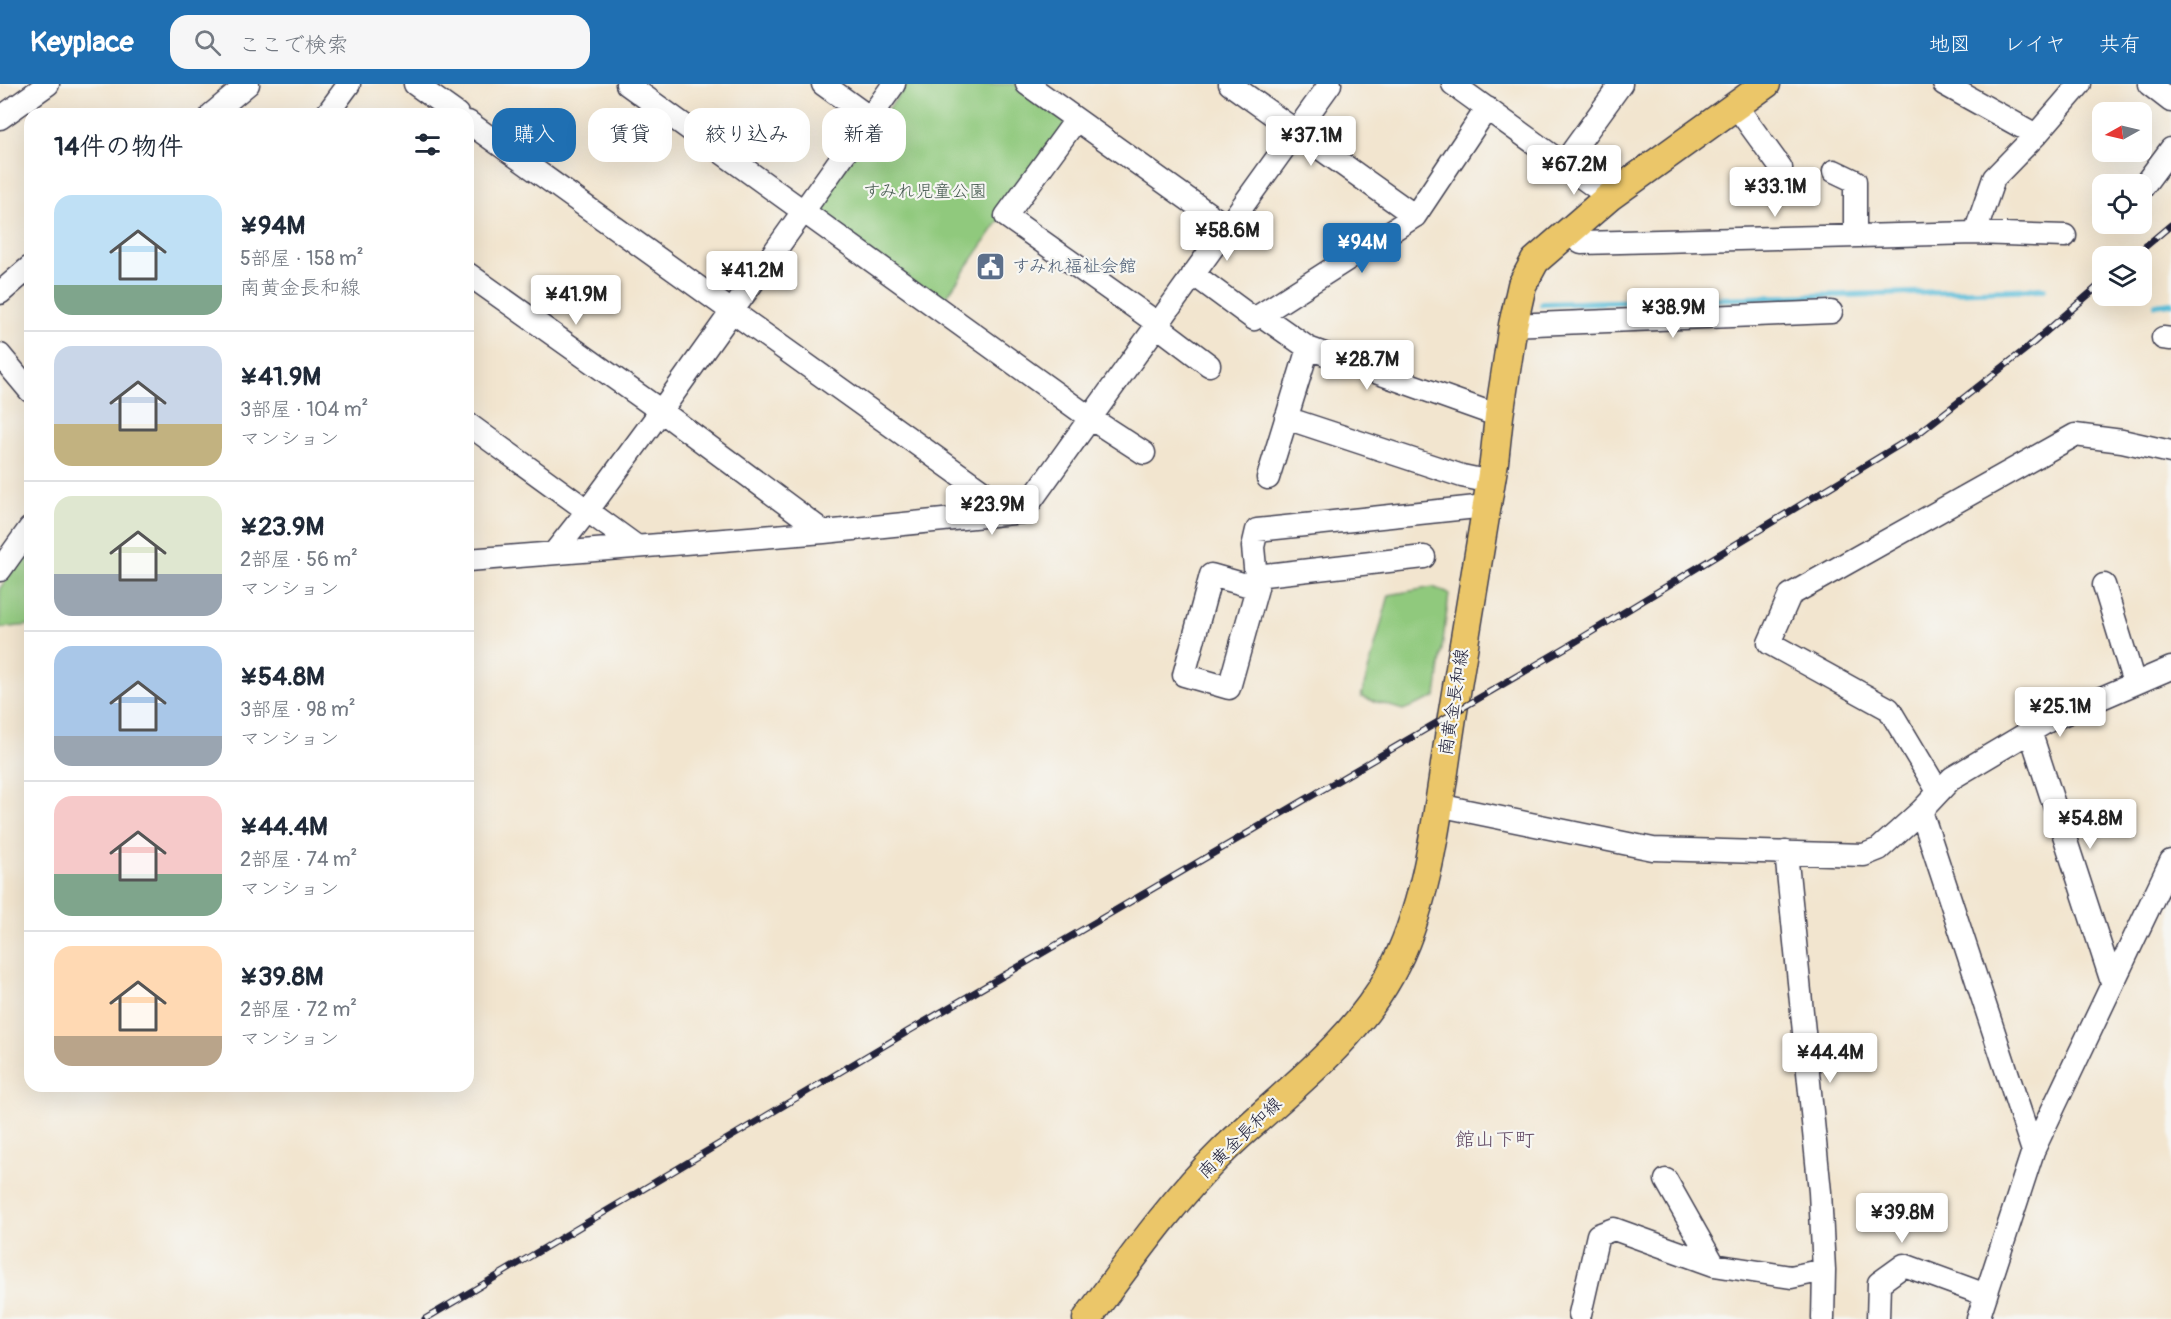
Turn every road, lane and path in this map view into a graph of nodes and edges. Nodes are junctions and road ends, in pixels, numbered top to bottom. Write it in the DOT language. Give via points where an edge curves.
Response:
graph roads {
  1 [pos="48,84"];
  2 [pos="248,84"];
  3 [pos="349,84"];
  4 [pos="415,84"];
  5 [pos="627,84"];
  6 [pos="824,84"];
  7 [pos="894,84"];
  8 [pos="1027,84"];
  9 [pos="1230,84"];
  10 [pos="1330,84"];
  11 [pos="1454,84"];
  12 [pos="1621,84"];
  13 [pos="1766,84"];
  14 [pos="1944,84"];
  15 [pos="2080,84"];
  16 [pos="2148,84"];
  17 [pos="2171,101"];
  18 [pos="1736,106"];
  19 [pos="219,108"];
  20 [pos="331,108"];
  21 [pos="449,108"];
  22 [pos="856,108"];
  23 [pos="877,108"];
  24 [pos="1487,108"];
  25 [pos="0,118"];
  26 [pos="1076,120"];
  27 [pos="474,126"];
  28 [pos="1295,131"];
  29 [pos="2036,135"];
  30 [pos="2171,149"];
  31 [pos="838,162"];
  32 [pos="1564,163"];
  33 [pos="1781,168"];
  34 [pos="1834,171"];
  35 [pos="2152,175"];
  36 [pos="1609,197"];
  37 [pos="803,211"];
  38 [pos="1415,216"];
  39 [pos="1227,227"];
  40 [pos="1566,232"];
  41 [pos="1975,233"];
  42 [pos="2065,236"];
  43 [pos="1855,237"];
  44 [pos="24,272"];
  45 [pos="1193,274"];
  46 [pos="474,278"];
  47 [pos="0,293"];
  48 [pos="731,312"];
  49 [pos="1831,312"];
  50 [pos="1261,315"];
  51 [pos="1157,324"];
  52 [pos="1514,325"];
  53 [pos="1308,348"];
  54 [pos="0,355"];
  55 [pos="1209,365"];
  56 [pos="24,384"];
  57 [pos="661,411"];
  58 [pos="1499,416"];
  59 [pos="1090,418"];
  60 [pos="1286,418"];
  61 [pos="474,428"];
  62 [pos="2171,452"];
  63 [pos="1144,453"];
  64 [pos="1268,478"];
  65 [pos="1488,494"];
  66 [pos="588,510"];
  67 [pos="1014,513"];
  68 [pos="824,532"];
  69 [pos="24,535"];
  70 [pos="636,546"];
  71 [pos="554,554"];
  72 [pos="1424,557"];
  73 [pos="3,559"];
  74 [pos="474,560"];
  75 [pos="1256,582"];
  76 [pos="2104,585"];
  77 [pos="2171,669"];
  78 [pos="2134,683"];
  79 [pos="2030,731"];
  80 [pos="1938,791"];
  81 [pos="1438,805"];
  82 [pos="1921,811"];
  83 [pos="1786,852"];
  84 [pos="2171,861"];
  85 [pos="2112,982"];
  86 [pos="2033,1151"];
  87 [pos="1666,1180"];
  88 [pos="1714,1265"];
  89 [pos="1824,1270"];
  90 [pos="1986,1295"];
  91 [pos="1580,1314"];
  92 [pos="1087,1319"];
  93 [pos="1823,1319"];
  94 [pos="1878,1319"];
  95 [pos="1978,1319"];
  1 -- 25 [label="street"];
  2 -- 19 [label="street"];
  3 -- 20 [label="street"];
  4 -- 21 [label="street"];
  5 -- 37 [label="street"];
  6 -- 22 [label="street"];
  7 -- 23 [label="street"];
  8 -- 26 [label="street"];
  9 -- 28 [label="street"];
  10 -- 28 [label="street"];
  11 -- 24 [label="street"];
  12 -- 32 [label="street"];
  13 -- 18 [label="main road, 南黄金長和線"];
  14 -- 29 [label="street"];
  15 -- 29 [label="street"];
  16 -- 17 [label="street"];
  18 -- 33 [label="street"];
  18 -- 36 [label="main road, 南黄金長和線"];
  24 -- 32 [label="street"];
  24 -- 38 [label="street"];
  26 -- 39 [label="street"];
  26 -- 51 [label="street" via="1006,216"];
  27 -- 48 [label="street"];
  28 -- 38 [label="street"];
  28 -- 39 [label="street"];
  29 -- 41 [label="street" via="1994,178"];
  30 -- 35 [label="street"];
  31 -- 37 [label="street"];
  32 -- 36 [label="street"];
  34 -- 43 [label="street" via="1855,181"];
  36 -- 40 [label="main road, 南黄金長和線"];
  37 -- 48 [label="street"];
  37 -- 59 [label="street"];
  38 -- 50 [label="street"];
  39 -- 45 [label="street"];
  40 -- 43 [label="street" via="1581,243"];
  40 -- 52 [label="main road, 南黄金長和線" via="1535,261 1522,285"];
  41 -- 42 [label="street"];
  41 -- 43 [label="street"];
  44 -- 47 [label="street"];
  45 -- 50 [label="street" via="1254,319"];
  45 -- 51 [label="street"];
  46 -- 57 [label="street"];
  48 -- 57 [label="street"];
  48 -- 67 [label="street"];
  49 -- 52 [label="street"];
  50 -- 53 [label="street"];
  51 -- 55 [label="street"];
  51 -- 59 [label="street"];
  52 -- 58 [label="main road, 南黄金長和線"];
  53 -- 58 [label="street"];
  53 -- 60 [label="street"];
  54 -- 56 [label="street"];
  57 -- 66 [label="street"];
  57 -- 68 [label="street"];
  58 -- 65 [label="main road, 南黄金長和線"];
  59 -- 63 [label="street"];
  59 -- 67 [label="street" via="1023,512"];
  60 -- 64 [label="street"];
  60 -- 65 [label="street" via="1462,476"];
  61 -- 66 [label="street"];
  62 -- 80 [label="street" via="2075,435 1790,596 1769,642 1889,709"];
  65 -- 75 [label="street" via="1257,530 1253,547"];
  65 -- 81 [label="main road, 南黄金長和線"];
  66 -- 70 [label="street"];
  66 -- 71 [label="street"];
  67 -- 68 [label="street"];
  68 -- 70 [label="street"];
  69 -- 73 [label="street"];
  70 -- 71 [label="street"];
  71 -- 74 [label="street"];
  72 -- 75 [label="street"];
  75 -- 75 [label="street" via="1229,688 1184,675 1211,575"];
  76 -- 78 [label="street"];
  77 -- 78 [label="street"];
  78 -- 79 [label="street"];
  79 -- 80 [label="street" via="1952,778"];
  79 -- 85 [label="street"];
  80 -- 82 [label="street"];
  81 -- 83 [label="street" via="1653,849"];
  81 -- 92 [label="main road, 南黄金長和線" via="1422,893 1384,984 1331,1052 1224,1150 1170,1209"];
  82 -- 83 [label="street" via="1879,849 1864,855"];
  82 -- 86 [label="street"];
  83 -- 89 [label="street" via="1820,1192"];
  84 -- 85 [label="street"];
  85 -- 86 [label="street"];
  86 -- 90 [label="street"];
  87 -- 88 [label="street"];
  88 -- 89 [label="street" via="1791,1277"];
  88 -- 91 [label="street" via="1614,1229 1598,1236"];
  89 -- 93 [label="street"];
  90 -- 94 [label="street" via="1904,1264 1879,1283"];
  90 -- 95 [label="street"];
}
